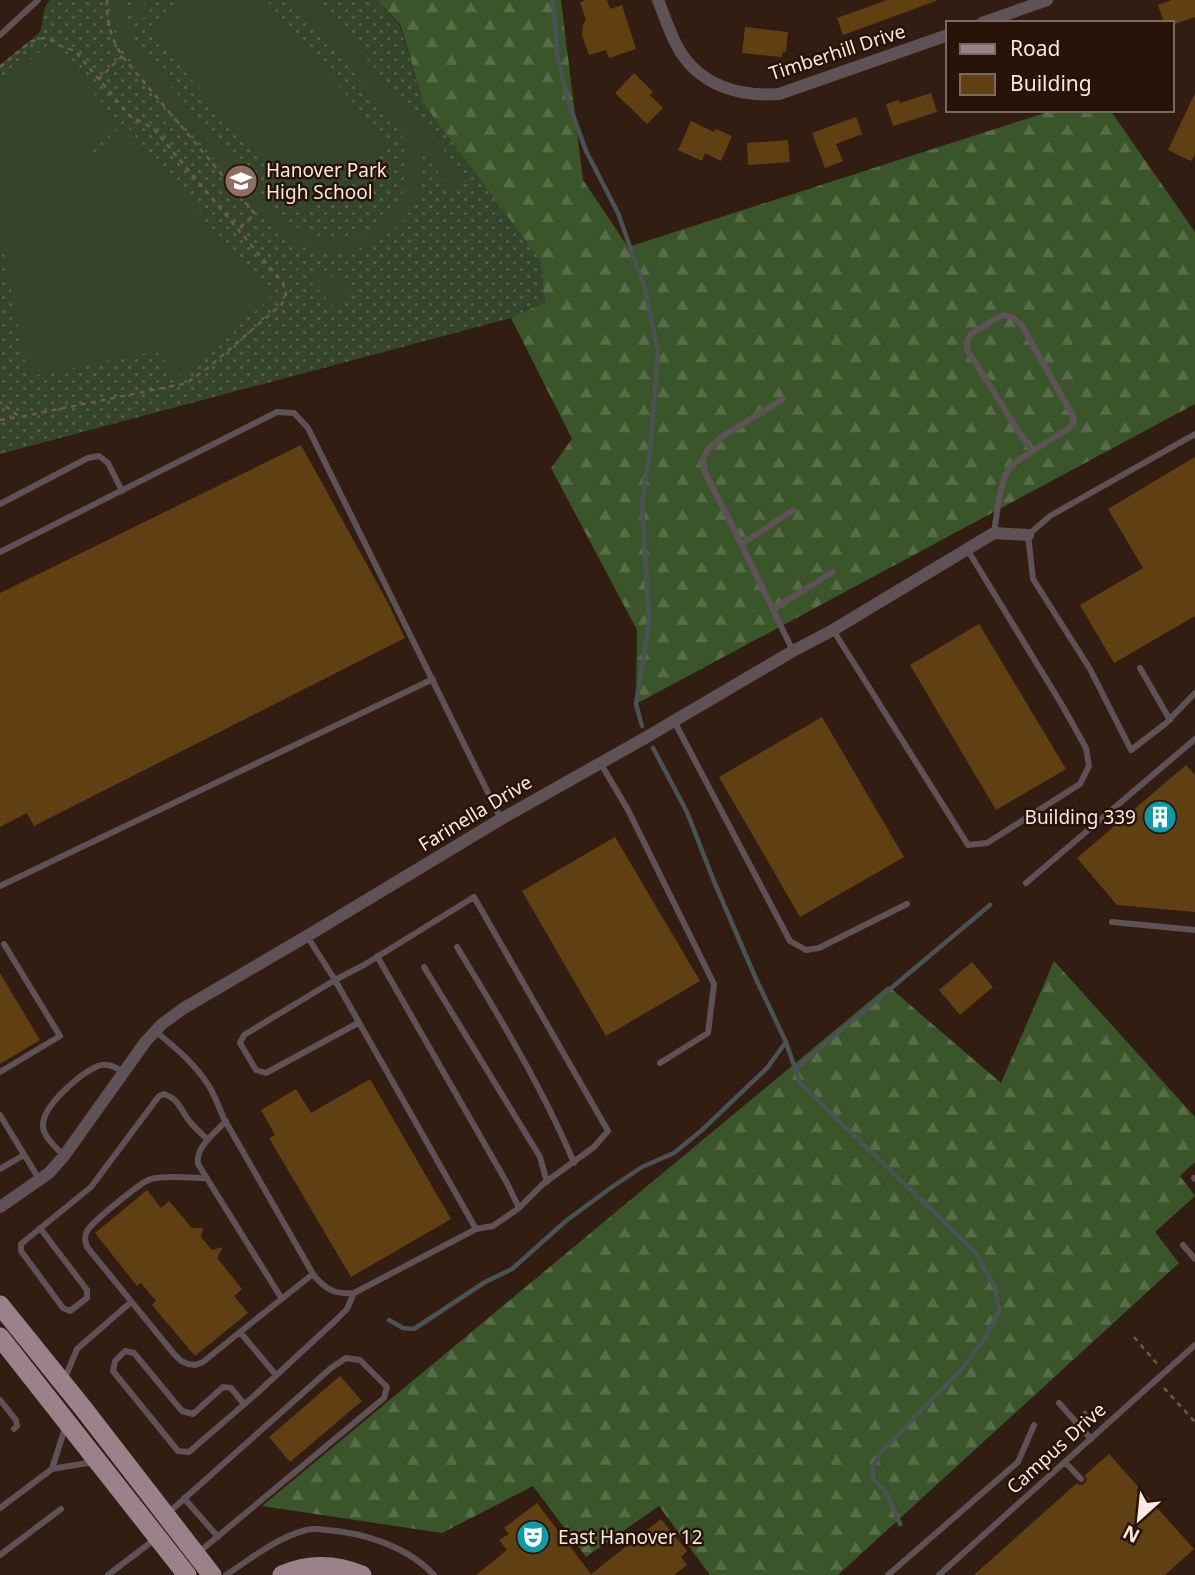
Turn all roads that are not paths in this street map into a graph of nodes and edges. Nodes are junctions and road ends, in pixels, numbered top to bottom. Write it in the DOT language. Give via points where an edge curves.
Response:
graph roads {
  1 [pos="38,0"];
  2 [pos="658,0"];
  3 [pos="1047,0"];
  4 [pos="988,21"];
  5 [pos="0,35"];
  6 [pos="946,36"];
  7 [pos="783,399"];
  8 [pos="1195,434"];
  9 [pos="1032,452"];
  10 [pos="122,491"];
  11 [pos="0,504"];
  12 [pos="793,510"];
  13 [pos="993,533"];
  14 [pos="1028,535"];
  15 [pos="742,544"];
  16 [pos="967,549"];
  17 [pos="0,551"];
  18 [pos="833,572"];
  19 [pos="773,609"];
  20 [pos="833,630"];
  21 [pos="793,651"];
  22 [pos="1140,668"];
  23 [pos="433,679"];
  24 [pos="1195,694"];
  25 [pos="1170,720"];
  26 [pos="674,721"];
  27 [pos="1195,739"];
  28 [pos="601,762"];
  29 [pos="501,819"];
  30 [pos="1026,883"];
  31 [pos="0,886"];
  32 [pos="907,904"];
  33 [pos="1112,922"];
  34 [pos="1195,930"];
  35 [pos="307,936"];
  36 [pos="4,944"];
  37 [pos="457,947"];
  38 [pos="377,957"];
  39 [pos="424,967"];
  40 [pos="335,981"];
  41 [pos="358,1023"];
  42 [pos="155,1031"];
  43 [pos="660,1063"];
  44 [pos="0,1072"];
  45 [pos="124,1072"];
  46 [pos="0,1115"];
  47 [pos="226,1121"];
  48 [pos="208,1140"];
  49 [pos="24,1154"];
  50 [pos="64,1156"];
  51 [pos="575,1163"];
  52 [pos="0,1169"];
  53 [pos="207,1178"];
  54 [pos="39,1179"];
  55 [pos="547,1181"];
  56 [pos="0,1207"];
  57 [pos="519,1208"];
  58 [pos="40,1228"];
  59 [pos="476,1230"];
  60 [pos="1183,1245"];
  61 [pos="1195,1259"];
  62 [pos="313,1274"];
  63 [pos="354,1293"];
  64 [pos="282,1299"];
  65 [pos="131,1303"];
  66 [pos="0,1305"];
  67 [pos="240,1332"];
  68 [pos="0,1337"];
  69 [pos="1195,1345"];
  70 [pos="276,1375"];
  71 [pos="63,1384"];
  72 [pos="0,1401"];
  73 [pos="1059,1403"];
  74 [pos="244,1404"];
  75 [pos="65,1419"];
  76 [pos="1034,1425"];
  77 [pos="14,1429"];
  78 [pos="1091,1438"];
  79 [pos="1065,1462"];
  80 [pos="102,1465"];
  81 [pos="52,1469"];
  82 [pos="1081,1479"];
  83 [pos="184,1498"];
  84 [pos="0,1508"];
  85 [pos="61,1509"];
  86 [pos="165,1515"];
  87 [pos="158,1537"];
  88 [pos="218,1537"];
  89 [pos="196,1555"];
  90 [pos="0,1556"];
  91 [pos="177,1565"];
  92 [pos="108,1575"];
  93 [pos="212,1575"];
  94 [pos="226,1575"];
  95 [pos="282,1575"];
  96 [pos="362,1575"];
  97 [pos="434,1575"];
  98 [pos="888,1575"];
  99 [pos="939,1575"];
  1 -- 5 [label="lane"];
  2 -- 6 [label="street, Timberhill Drive" via="678,49 691,65 723,88 759,96 779,94"];
  3 -- 4 [label="street"];
  7 -- 15 [label="lane" via="723,436 707,450 703,461"];
  8 -- 14 [label="lane" via="1050,516"];
  9 -- 9 [label="lane" via="1069,428 1073,415 1021,324 1002,315 971,334 967,349"];
  9 -- 13 [label="lane" via="1011,465 1005,476"];
  10 -- 11 [label="lane" via="108,463 99,456"];
  10 -- 17 [label="lane"];
  10 -- 23 [label="lane" via="277,412 294,413 308,428"];
  12 -- 15 [label="lane"];
  13 -- 14 [label="street"];
  13 -- 16 [label="street, Farinella Drive"];
  14 -- 25 [label="lane" via="1033,579 1090,669 1131,750"];
  15 -- 19 [label="lane"];
  16 -- 20 [label="street, Farinella Drive"];
  16 -- 20 [label="lane" via="1062,705 1086,748 1089,766 1080,784 987,843 968,845"];
  18 -- 19 [label="lane"];
  19 -- 21 [label="lane"];
  20 -- 21 [label="street, Farinella Drive"];
  21 -- 26 [label="street, Farinella Drive"];
  22 -- 25 [label="lane"];
  23 -- 29 [label="lane"];
  23 -- 31 [label="lane"];
  24 -- 25 [label="lane"];
  26 -- 28 [label="street, Farinella Drive"];
  26 -- 32 [label="lane" via="790,941 806,950 819,948"];
  27 -- 30 [label="lane"];
  28 -- 29 [label="street, Farinella Drive"];
  28 -- 43 [label="lane" via="714,984 708,1032"];
  29 -- 35 [label="street, Farinella Drive"];
  33 -- 34 [label="lane"];
  35 -- 40 [label="lane"];
  35 -- 42 [label="street, Farinella Drive" via="184,1008"];
  36 -- 44 [label="lane" via="60,1036"];
  37 -- 51 [label="lane" via="496,1011"];
  38 -- 40 [label="lane"];
  38 -- 51 [label="lane" via="474,897 608,1131"];
  38 -- 57 [label="lane"];
  39 -- 55 [label="lane" via="540,1157"];
  40 -- 41 [label="lane"];
  40 -- 41 [label="lane" via="244,1035 240,1043 256,1070 266,1073"];
  41 -- 59 [label="lane"];
  42 -- 45 [label="street, Farinella Drive"];
  42 -- 47 [label="lane" via="195,1066"];
  45 -- 50 [label="street, Farinella Drive"];
  45 -- 50 [label="lane" via="99,1065 64,1089 46,1113 44,1133"];
  46 -- 49 [label="lane"];
  47 -- 48 [label="lane"];
  47 -- 62 [label="lane"];
  48 -- 53 [label="lane" via="197,1159"];
  48 -- 58 [label="lane" via="188,1121 179,1104 164,1094 91,1187"];
  49 -- 52 [label="lane"];
  49 -- 54 [label="lane"];
  50 -- 54 [label="street, Farinella Drive"];
  51 -- 55 [label="lane"];
  53 -- 64 [label="lane"];
  53 -- 65 [label="lane" via="147,1180 87,1231 87,1247"];
  54 -- 56 [label="street, Farinella Drive"];
  55 -- 57 [label="lane"];
  57 -- 59 [label="lane" via="493,1226"];
  58 -- 58 [label="lane" via="21,1244 21,1251 63,1308 70,1311 87,1298 87,1290"];
  59 -- 63 [label="lane"];
  60 -- 61 [label="lane"];
  62 -- 63 [label="lane" via="334,1293"];
  62 -- 64 [label="lane"];
  63 -- 70 [label="lane" via="342,1314"];
  64 -- 67 [label="lane"];
  65 -- 67 [label="lane" via="188,1364 203,1362"];
  65 -- 71 [label="lane" via="77,1349"];
  66 -- 71 [label="main road"];
  67 -- 70 [label="lane"];
  68 -- 75 [label="main road"];
  69 -- 78 [label="lane, Campus Drive"];
  70 -- 74 [label="lane"];
  71 -- 86 [label="main road"];
  72 -- 77 [label="lane" via="18,1422"];
  73 -- 78 [label="lane"];
  74 -- 74 [label="lane" via="189,1452 178,1451 113,1371 115,1361 125,1351 134,1353 182,1411 193,1414 223,1387 231,1388"];
  75 -- 80 [label="main road"];
  75 -- 81 [label="lane"];
  76 -- 98 [label="lane" via="1018,1462"];
  78 -- 79 [label="lane, Campus Drive"];
  79 -- 82 [label="lane"];
  79 -- 99 [label="lane, Campus Drive"];
  80 -- 81 [label="lane"];
  80 -- 87 [label="main road"];
  81 -- 84 [label="lane"];
  83 -- 86 [label="lane"];
  83 -- 88 [label="lane"];
  83 -- 88 [label="lane" via="345,1359 360,1360 387,1387 384,1398"];
  85 -- 90 [label="lane"];
  86 -- 89 [label="main road"];
  87 -- 91 [label="main road"];
  87 -- 92 [label="lane"];
  88 -- 89 [label="lane"];
  89 -- 93 [label="main road"];
  94 -- 97 [label="lane" via="278,1540 309,1528 342,1531 384,1543 409,1554"];
  95 -- 96 [label="main road" via="330,1566"];
}
